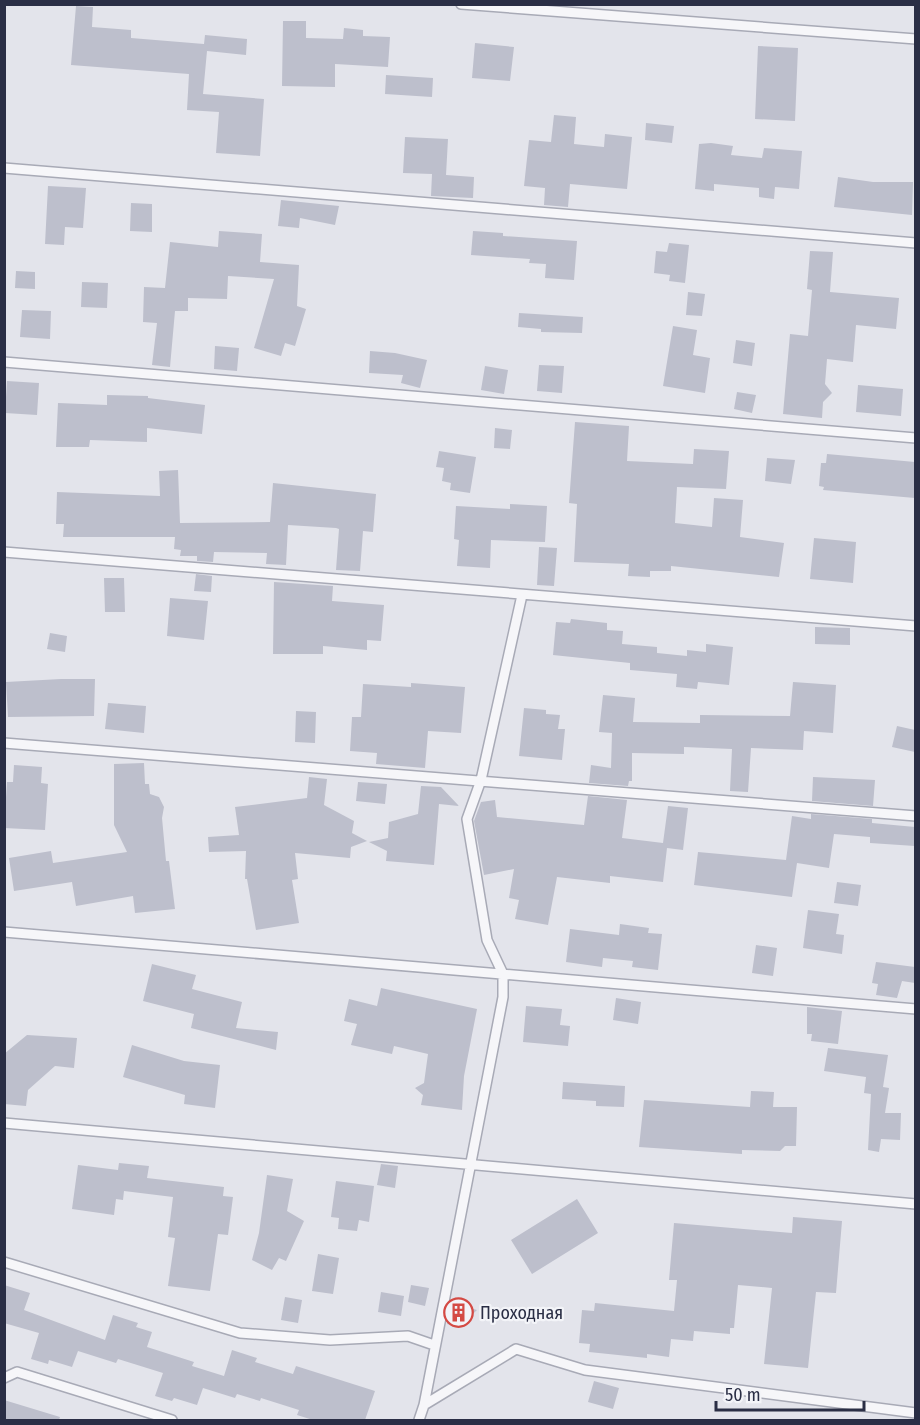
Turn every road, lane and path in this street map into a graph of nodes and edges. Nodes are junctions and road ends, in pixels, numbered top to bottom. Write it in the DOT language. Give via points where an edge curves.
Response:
graph roads {
  1 [pos="461,4"];
  2 [pos="915,39"];
  3 [pos="4,168"];
  4 [pos="915,243"];
  5 [pos="4,362"];
  6 [pos="915,438"];
  7 [pos="4,552"];
  8 [pos="522,595"];
  9 [pos="915,626"];
  10 [pos="4,744"];
  11 [pos="481,780"];
  12 [pos="915,816"];
  13 [pos="4,932"];
  14 [pos="503,974"];
  15 [pos="915,1009"];
  16 [pos="4,1123"];
  17 [pos="470,1165"];
  18 [pos="915,1204"];
  19 [pos="4,1262"];
  20 [pos="434,1345"];
  21 [pos="4,1378"];
  22 [pos="424,1405"];
  23 [pos="915,1413"];
  24 [pos="172,1420"];
  25 [pos="419,1420"];
  1 -- 2 [label="lane"];
  3 -- 4 [label="lane"];
  5 -- 6 [label="lane"];
  7 -- 8 [label="lane"];
  8 -- 9 [label="lane"];
  8 -- 11 [label="lane"];
  10 -- 11 [label="lane"];
  11 -- 12 [label="lane"];
  11 -- 14 [label="lane" via="467,819 487,940"];
  13 -- 14 [label="lane"];
  14 -- 15 [label="lane"];
  14 -- 17 [label="lane" via="503,997"];
  16 -- 17 [label="lane"];
  17 -- 18 [label="lane"];
  17 -- 20 [label="lane"];
  19 -- 20 [label="lane" via="240,1333 330,1340 408,1336"];
  20 -- 22 [label="lane"];
  21 -- 24 [label="lane" via="17,1372"];
  22 -- 23 [label="lane" via="516,1349 585,1370"];
  22 -- 25 [label="lane"];
}
